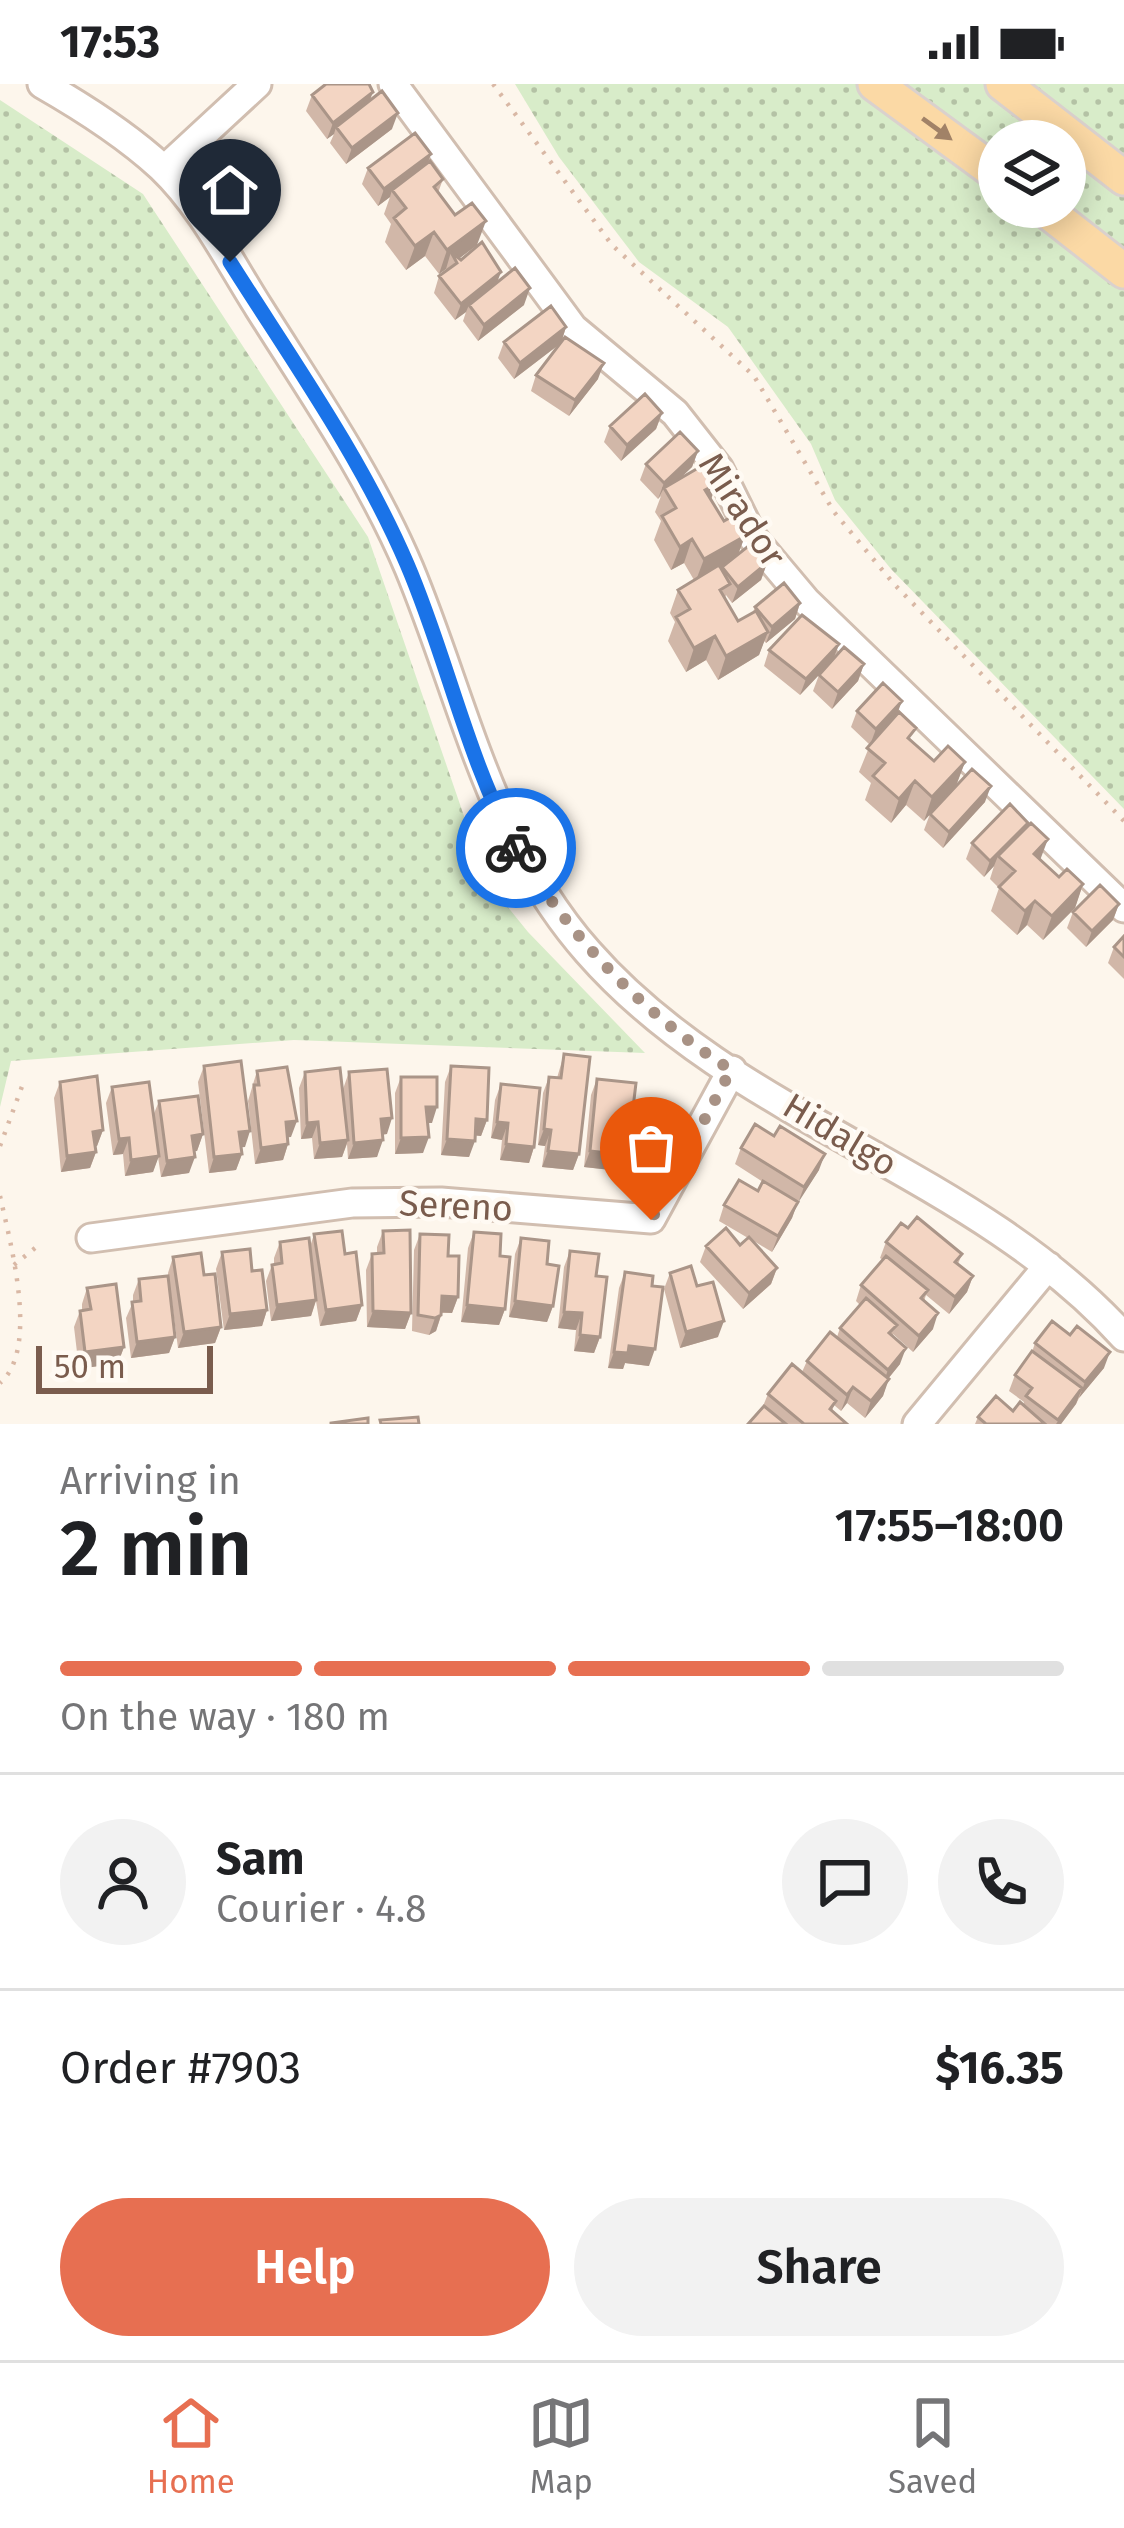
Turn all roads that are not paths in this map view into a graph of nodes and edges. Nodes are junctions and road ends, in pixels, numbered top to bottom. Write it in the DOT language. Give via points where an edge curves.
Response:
graph roads {
  1 [pos="42,84"];
  2 [pos="257,84"];
  3 [pos="393,84"];
  4 [pos="875,84"];
  5 [pos="1003,84"];
  6 [pos="978,160"];
  7 [pos="164,170"];
  8 [pos="1124,178"];
  9 [pos="1069,228"];
  10 [pos="1124,271"];
  11 [pos="1124,908"];
  12 [pos="731,1070"];
  13 [pos="92,1238"];
  14 [pos="1048,1266"];
  15 [pos="1124,1337"];
  16 [pos="917,1424"];
  1 -- 7 [label="street, Hidalgo"];
  2 -- 7 [label="street"];
  3 -- 11 [label="street, Mirador" via="573,328 675,413 718,469 753,538 806,601"];
  4 -- 6 [label="main road, one-way"];
  5 -- 8 [label="main road"];
  7 -- 12 [label="street, Hidalgo" via="381,508 485,783 541,889 604,967"];
  9 -- 10 [label="main road"];
  12 -- 13 [label="street, Sereno" via="651,1220 441,1202 352,1203"];
  12 -- 14 [label="street, Hidalgo"];
  14 -- 15 [label="street, Hidalgo"];
  14 -- 16 [label="street"];
}
